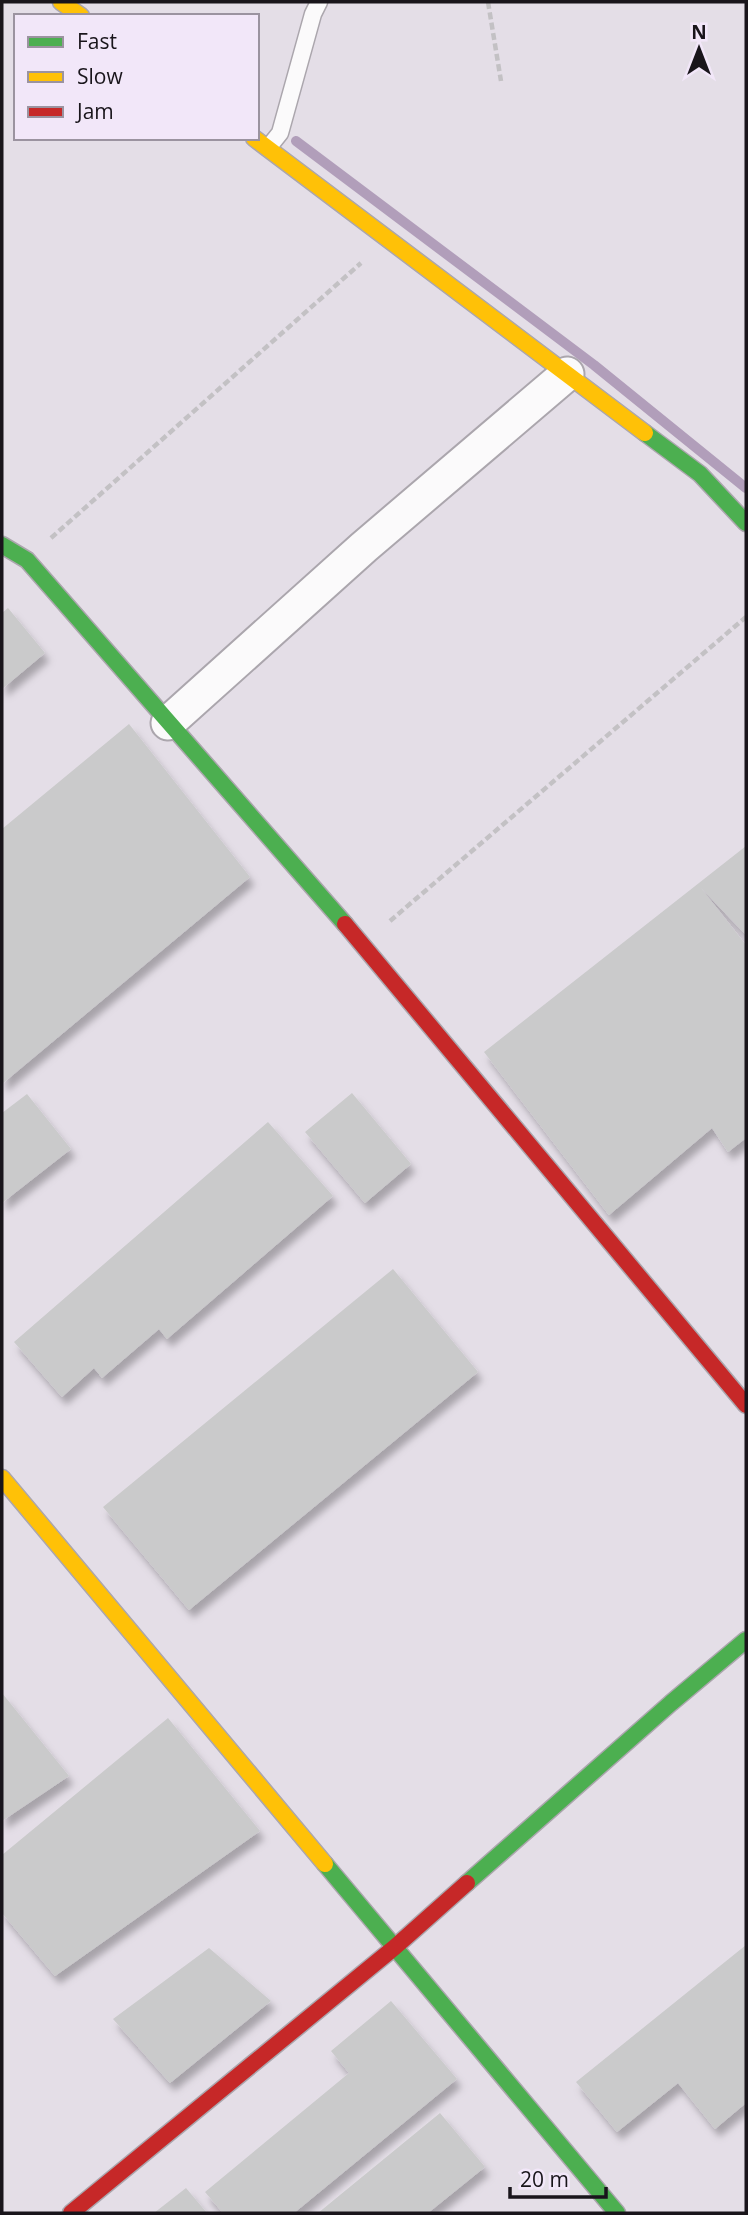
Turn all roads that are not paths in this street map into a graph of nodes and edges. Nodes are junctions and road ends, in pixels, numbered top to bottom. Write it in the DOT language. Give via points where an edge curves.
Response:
graph roads {
  1 [pos="61,2"];
  2 [pos="319,2"];
  3 [pos="78,14"];
  4 [pos="257,140"];
  5 [pos="268,148"];
  6 [pos="567,374"];
  7 [pos="746,523"];
  8 [pos="2,545"];
  9 [pos="168,723"];
  10 [pos="746,1405"];
  11 [pos="2,1478"];
  12 [pos="746,1640"];
  13 [pos="395,1947"];
  14 [pos="71,2213"];
  15 [pos="617,2213"];
  1 -- 3 [label="street"];
  2 -- 5 [label="lane" via="279,133"];
  4 -- 5 [label="street"];
  5 -- 6 [label="street"];
  6 -- 7 [label="street" via="700,474"];
  6 -- 9 [label="street"];
  8 -- 9 [label="street" via="27,560"];
  9 -- 10 [label="street" via="363,944"];
  11 -- 13 [label="street"];
  12 -- 13 [label="street"];
  13 -- 14 [label="street"];
  13 -- 15 [label="street"];
}
